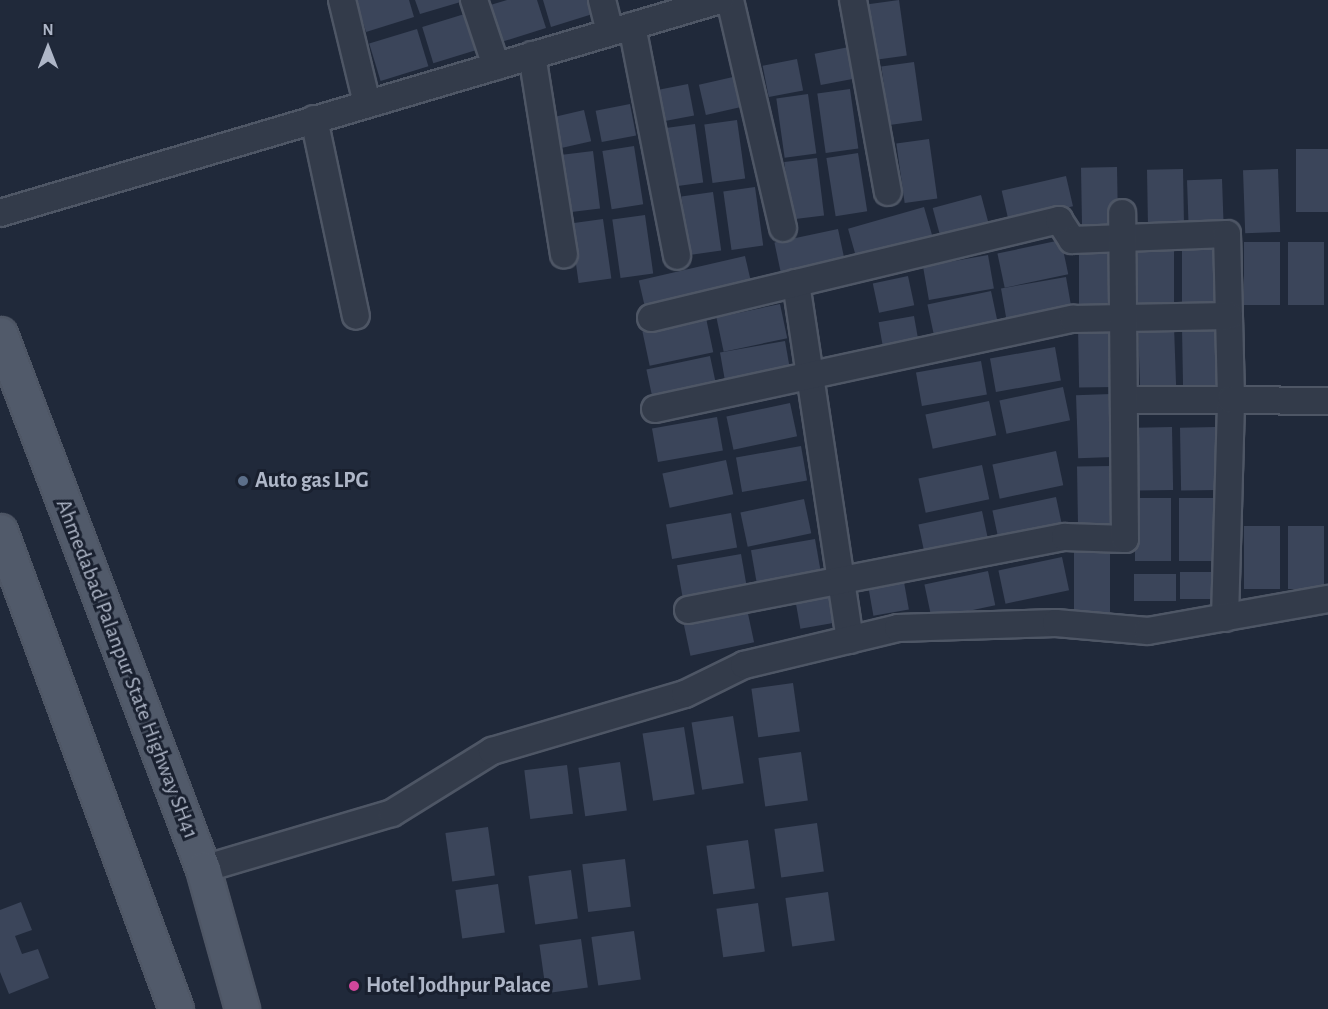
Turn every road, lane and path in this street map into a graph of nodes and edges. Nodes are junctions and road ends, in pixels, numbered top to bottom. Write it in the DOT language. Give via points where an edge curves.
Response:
graph roads {
  1 [pos="342,0"];
  2 [pos="474,0"];
  3 [pos="602,0"];
  4 [pos="720,0"];
  5 [pos="730,0"];
  6 [pos="853,0"];
  7 [pos="621,29"];
  8 [pos="532,55"];
  9 [pos="496,66"];
  10 [pos="367,103"];
  11 [pos="314,119"];
  12 [pos="888,192"];
  13 [pos="0,213"];
  14 [pos="1122,213"];
  15 [pos="783,228"];
  16 [pos="1122,238"];
  17 [pos="564,254"];
  18 [pos="677,256"];
  19 [pos="796,283"];
  20 [pos="356,316"];
  21 [pos="1229,316"];
  22 [pos="651,318"];
  23 [pos="1123,318"];
  24 [pos="0,334"];
  25 [pos="810,376"];
  26 [pos="1124,400"];
  27 [pos="1231,400"];
  28 [pos="1328,401"];
  29 [pos="655,409"];
  30 [pos="0,531"];
  31 [pos="841,582"];
  32 [pos="1328,599"];
  33 [pos="688,610"];
  34 [pos="1225,618"];
  35 [pos="850,640"];
  36 [pos="203,869"];
  37 [pos="176,1009"];
  38 [pos="242,1009"];
  1 -- 10 [label="street"];
  2 -- 9 [label="street"];
  3 -- 7 [label="street"];
  4 -- 7 [label="street"];
  5 -- 15 [label="street"];
  6 -- 12 [label="street"];
  7 -- 8 [label="street"];
  7 -- 18 [label="street"];
  8 -- 9 [label="street"];
  8 -- 17 [label="street"];
  9 -- 10 [label="street"];
  10 -- 11 [label="street"];
  11 -- 13 [label="street"];
  11 -- 20 [label="street"];
  14 -- 16 [label="street"];
  16 -- 19 [label="street" via="1072,240 1059,220"];
  16 -- 21 [label="street" via="1227,234"];
  16 -- 23 [label="street"];
  19 -- 22 [label="street"];
  19 -- 25 [label="street"];
  21 -- 23 [label="street"];
  21 -- 27 [label="street"];
  23 -- 25 [label="street" via="1073,319"];
  23 -- 26 [label="street"];
  24 -- 36 [label="main road, Ahmedabad Palanpur State Highway SH41"];
  25 -- 29 [label="street"];
  25 -- 31 [label="street"];
  26 -- 27 [label="street"];
  26 -- 31 [label="street" via="1125,539 1065,537"];
  27 -- 28 [label="street"];
  27 -- 34 [label="street"];
  30 -- 37 [label="main road"];
  31 -- 33 [label="street"];
  31 -- 35 [label="street"];
  32 -- 34 [label="street"];
  34 -- 35 [label="street" via="1148,631 1056,623 898,628"];
  35 -- 36 [label="street" via="744,665 685,694 492,751 392,813"];
  36 -- 38 [label="main road, Ahmedabad Palanpur State Highway SH41"];
}
